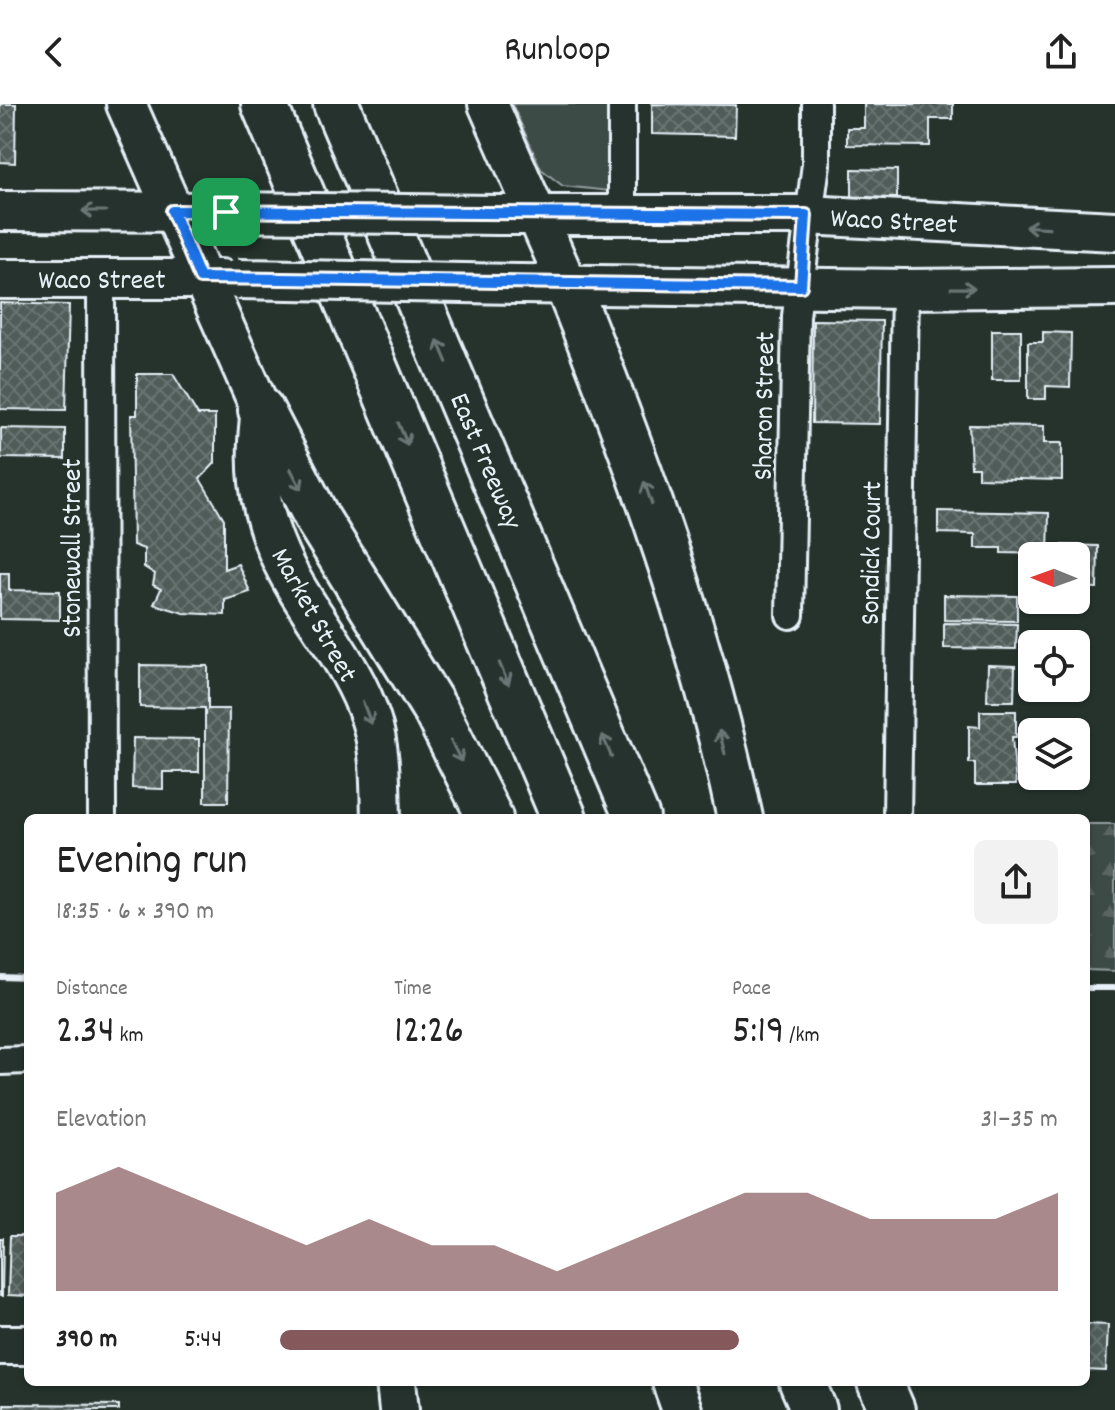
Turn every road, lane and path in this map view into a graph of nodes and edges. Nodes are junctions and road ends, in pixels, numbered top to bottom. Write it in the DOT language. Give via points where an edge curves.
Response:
graph roads {
  1 [pos="126,104"];
  2 [pos="264,104"];
  3 [pos="336,104"];
  4 [pos="488,104"];
  5 [pos="622,104"];
  6 [pos="816,104"];
  7 [pos="0,211"];
  8 [pos="172,211"];
  9 [pos="518,215"];
  10 [pos="622,215"];
  11 [pos="806,215"];
  12 [pos="1115,231"];
  13 [pos="101,278"];
  14 [pos="200,278"];
  15 [pos="0,279"];
  16 [pos="567,284"];
  17 [pos="801,286"];
  18 [pos="1115,287"];
  19 [pos="905,289"];
  20 [pos="261,410"];
  21 [pos="790,615"];
  22 [pos="102,814"];
  23 [pos="381,814"];
  24 [pos="488,814"];
  25 [pos="562,814"];
  26 [pos="635,814"];
  27 [pos="739,814"];
  28 [pos="897,814"];
  29 [pos="24,1060"];
  30 [pos="0,1061"];
  31 [pos="0,1345"];
  32 [pos="24,1345"];
  33 [pos="396,1386"];
  34 [pos="673,1386"];
  35 [pos="804,1386"];
  36 [pos="882,1386"];
  37 [pos="887,1386"];
  38 [pos="399,1410"];
  39 [pos="682,1410"];
  40 [pos="814,1410"];
  41 [pos="894,1410"];
  1 -- 8 [label="main road"];
  2 -- 25 [label="highway, one-way"];
  26 -- 3 [label="highway, East Freeway, one-way"];
  4 -- 9 [label="main road"];
  5 -- 10 [label="street"];
  6 -- 11 [label="street, Sharon Street" via="816,164"];
  8 -- 7 [label="main road, Waco Street, one-way"];
  8 -- 9 [label="main road, Waco Street, bridge"];
  8 -- 14 [label="main road"];
  9 -- 10 [label="main road, Waco Street"];
  9 -- 16 [label="main road"];
  10 -- 11 [label="main road, Waco Street"];
  12 -- 11 [label="main road, Waco Street, one-way"];
  11 -- 17 [label="street, Sharon Street"];
  13 -- 14 [label="main road, Waco Street"];
  13 -- 15 [label="main road, Waco Street"];
  13 -- 22 [label="street, Stonewall Street"];
  14 -- 16 [label="main road, Waco Street, bridge"];
  14 -- 20 [label="main road"];
  16 -- 17 [label="main road, Waco Street"];
  27 -- 16 [label="highway, one-way" via="683,600 627,433"];
  17 -- 19 [label="main road, Waco Street"];
  17 -- 21 [label="street, Sharon Street"];
  19 -- 18 [label="main road, Waco Street, one-way"];
  19 -- 28 [label="street, Sondick Court"];
  20 -- 23 [label="main road, Market Street, one-way" via="255,456 258,486 279,554 352,674 372,722"];
  20 -- 24 [label="highway, one-way" via="318,520 436,711"];
  29 -- 30 [label="street"];
  31 -- 32 [label="main road"];
  33 -- 38 [label="main road"];
  34 -- 39 [label="main road"];
  35 -- 40 [label="highway"];
  36 -- 41 [label="highway"];
  37 -- 41 [label="highway"];
}
